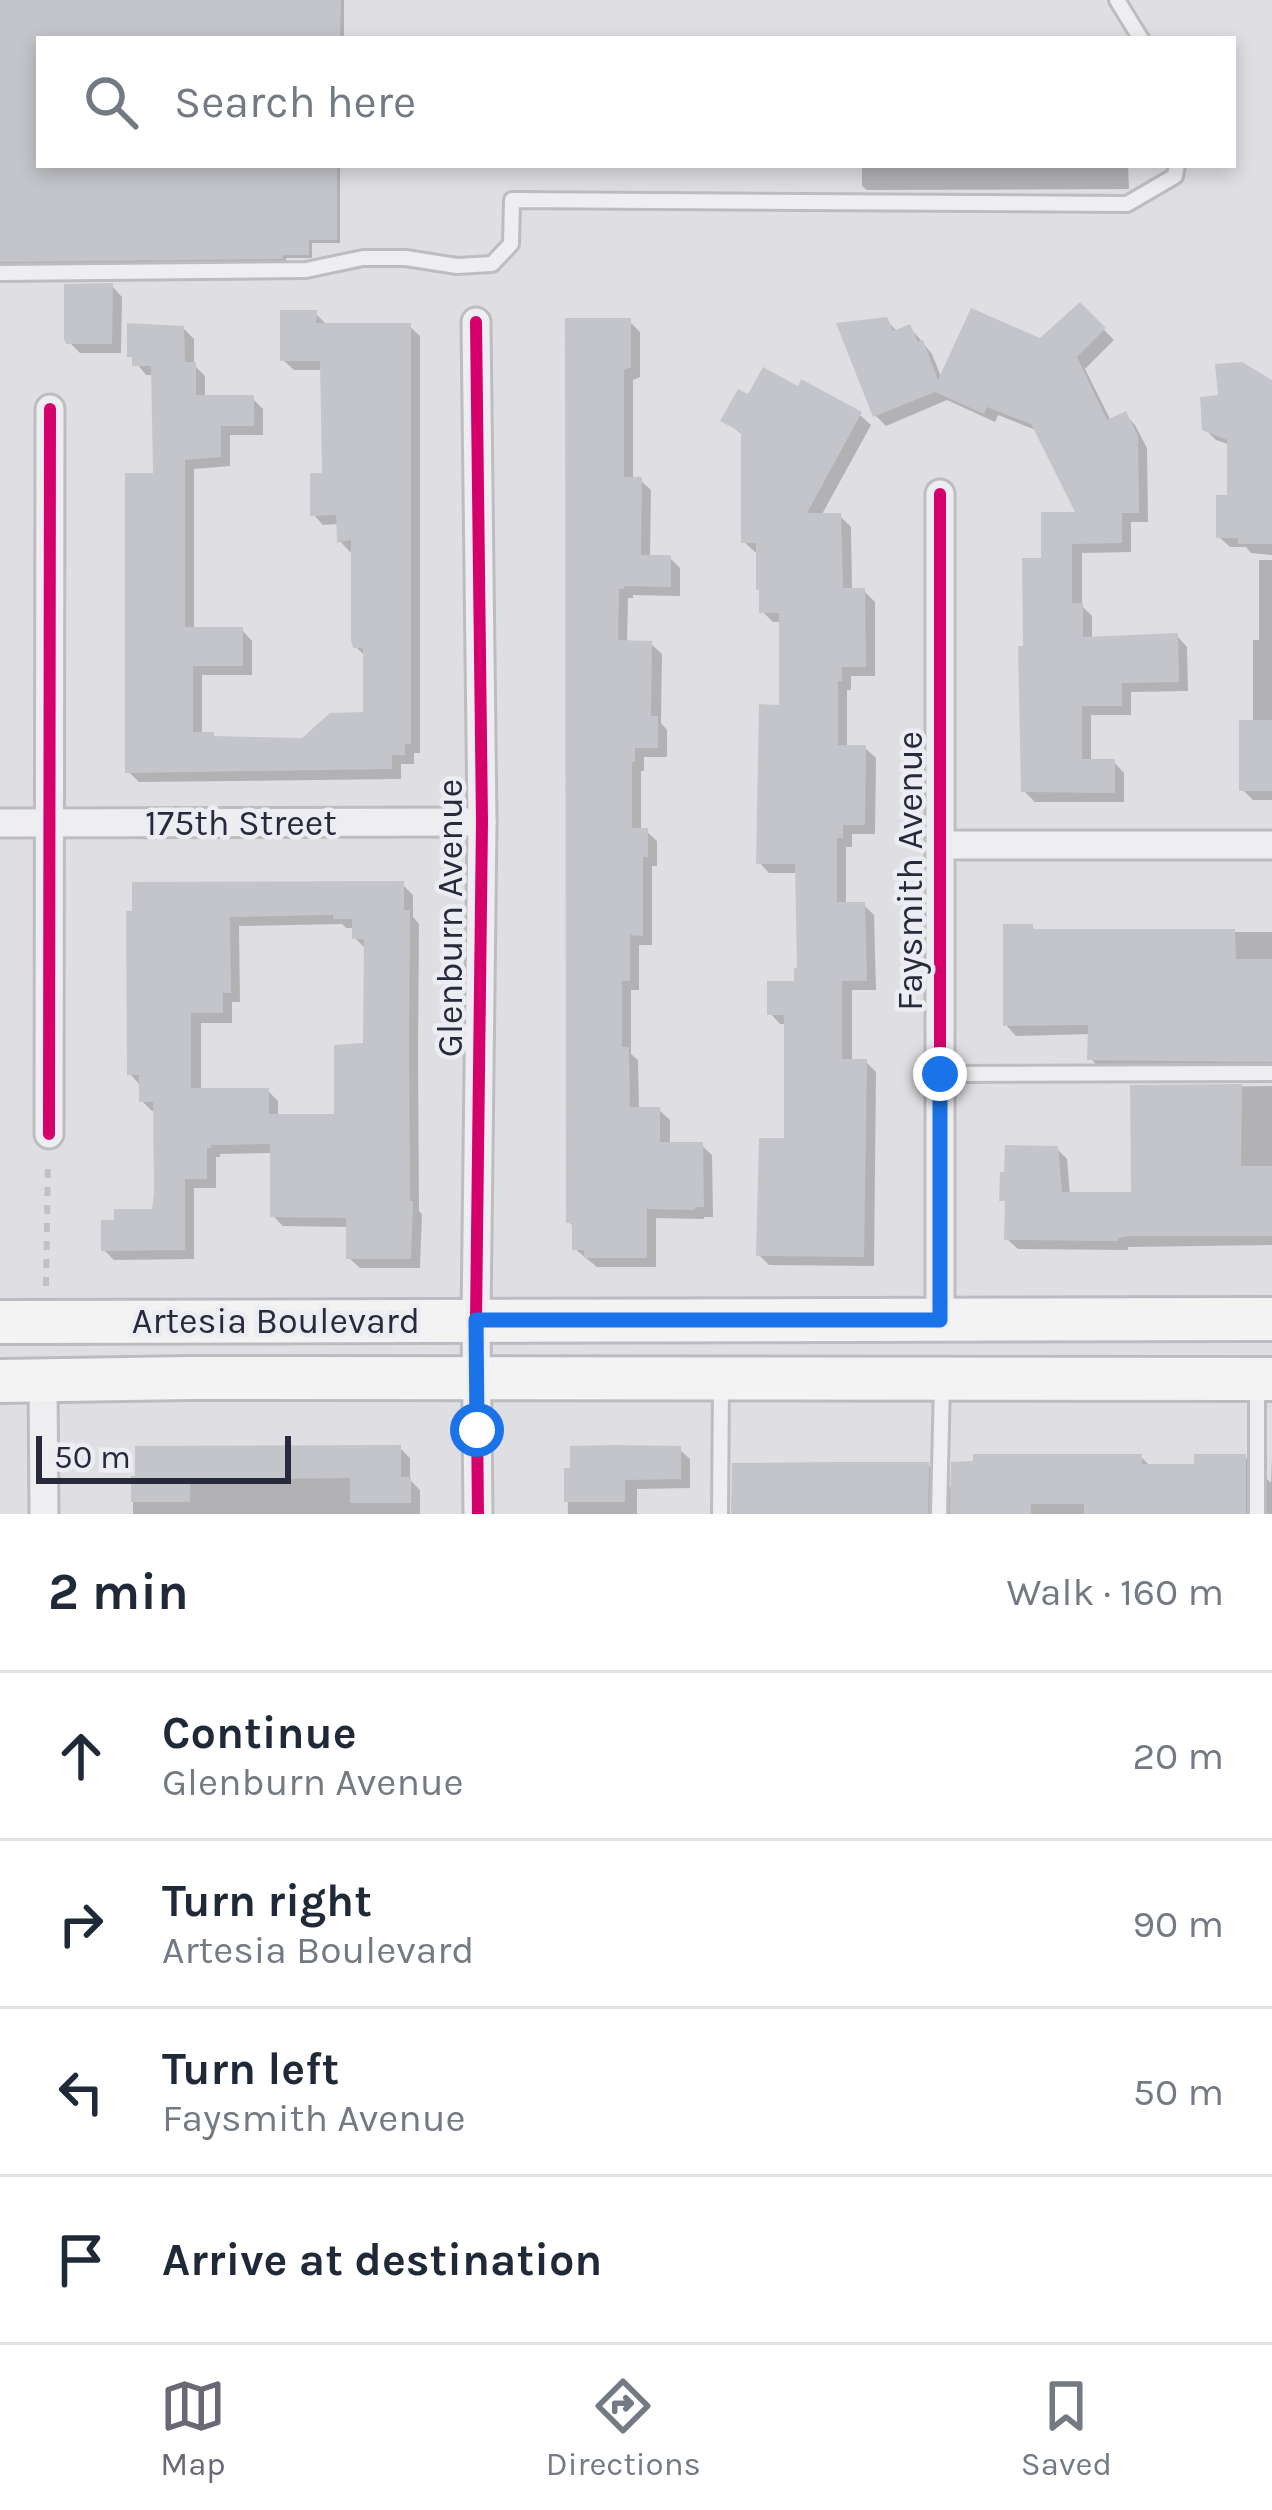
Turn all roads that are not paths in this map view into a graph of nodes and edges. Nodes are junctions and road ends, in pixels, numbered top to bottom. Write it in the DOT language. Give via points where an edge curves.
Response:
graph roads {
  1 [pos="1117,0"];
  2 [pos="1139,36"];
  3 [pos="1176,168"];
  4 [pos="0,273"];
  5 [pos="476,322"];
  6 [pos="50,409"];
  7 [pos="940,494"];
  8 [pos="482,822"];
  9 [pos="0,823"];
  10 [pos="50,823"];
  11 [pos="940,845"];
  12 [pos="1272,845"];
  13 [pos="1272,1073"];
  14 [pos="940,1074"];
  15 [pos="49,1133"];
  16 [pos="1272,1318"];
  17 [pos="476,1320"];
  18 [pos="940,1320"];
  19 [pos="0,1322"];
  20 [pos="476,1378"];
  21 [pos="721,1379"];
  22 [pos="942,1379"];
  23 [pos="1264,1379"];
  24 [pos="0,1381"];
  25 [pos="43,1381"];
  26 [pos="44,1514"];
  27 [pos="478,1514"];
  28 [pos="720,1514"];
  29 [pos="939,1514"];
  30 [pos="1257,1514"];
  1 -- 2 [label="lane"];
  3 -- 4 [label="lane" via="1127,204 512,200 511,244 493,263 363,259 306,270"];
  5 -- 8 [label="street, Glenburn Avenue"];
  6 -- 10 [label="street"];
  7 -- 11 [label="street, Faysmith Avenue"];
  8 -- 10 [label="street, 175th Street"];
  8 -- 17 [label="street, Glenburn Avenue"];
  9 -- 10 [label="street, 175th Street"];
  10 -- 15 [label="street"];
  11 -- 12 [label="street"];
  11 -- 14 [label="street, Faysmith Avenue"];
  13 -- 14 [label="lane"];
  14 -- 18 [label="street, Faysmith Avenue"];
  16 -- 18 [label="main road, Artesia Boulevard"];
  17 -- 18 [label="main road, Artesia Boulevard"];
  17 -- 19 [label="main road, Artesia Boulevard"];
  17 -- 20 [label="street, Glenburn Avenue"];
  20 -- 21 [label="main road, Artesia Boulevard"];
  20 -- 25 [label="main road, Artesia Boulevard"];
  20 -- 27 [label="street, Glenburn Avenue"];
  21 -- 22 [label="main road, Artesia Boulevard"];
  21 -- 28 [label="lane"];
  22 -- 23 [label="main road, Artesia Boulevard"];
  22 -- 29 [label="lane"];
  23 -- 30 [label="lane"];
  24 -- 25 [label="main road, Artesia Boulevard"];
  25 -- 26 [label="street"];
}
